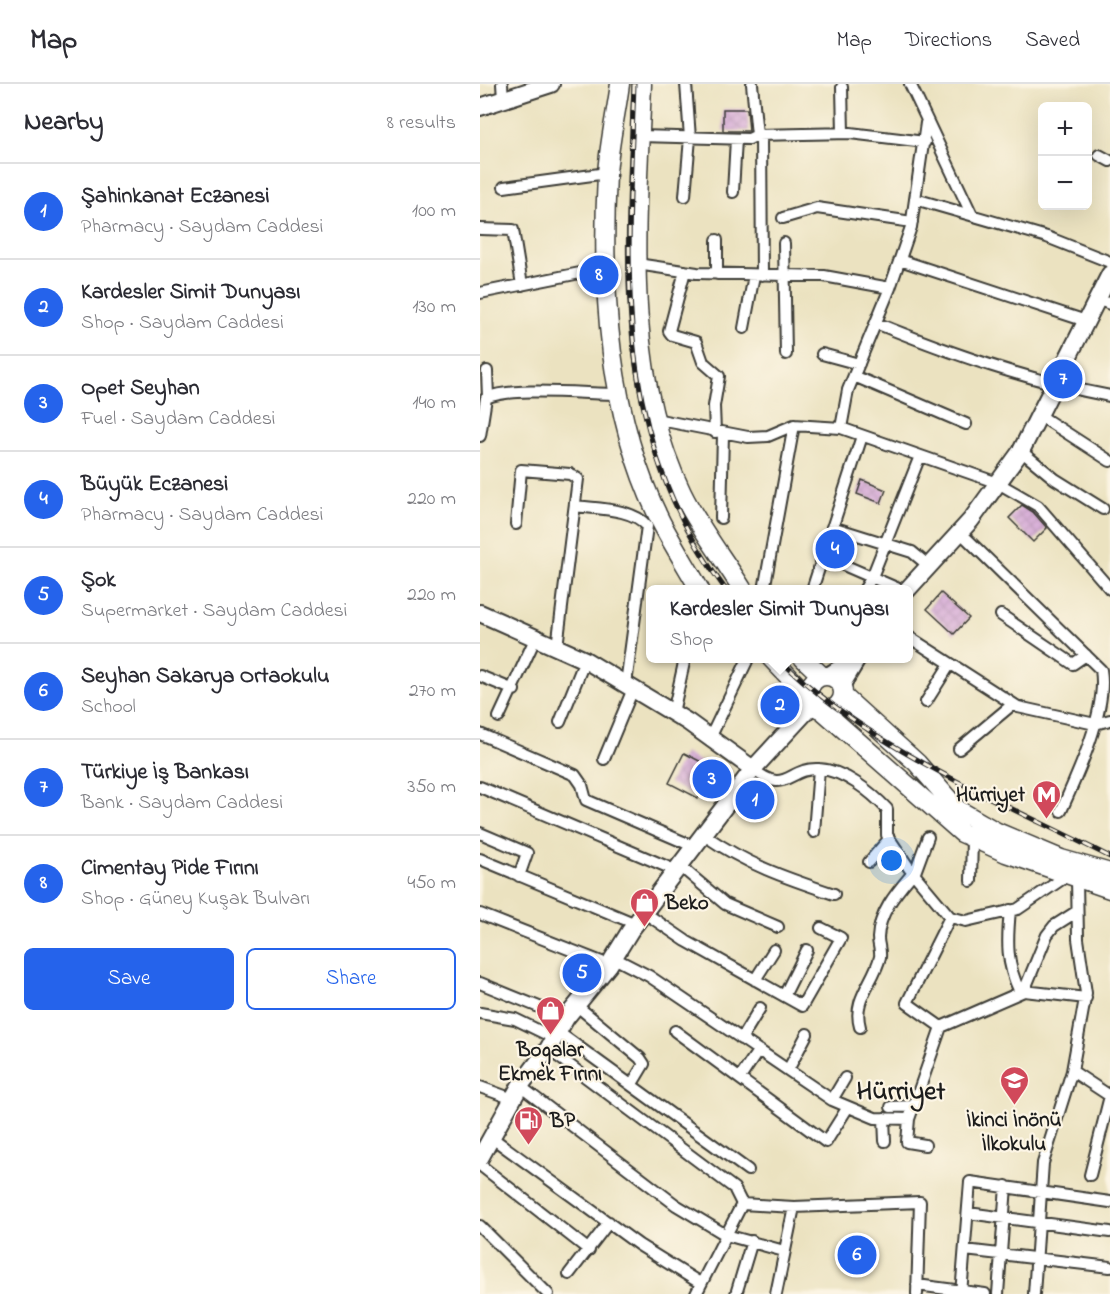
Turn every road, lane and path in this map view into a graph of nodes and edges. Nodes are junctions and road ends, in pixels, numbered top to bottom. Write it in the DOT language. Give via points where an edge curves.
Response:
graph roads {
  1 [pos="551,84"];
  2 [pos="620,84"];
  3 [pos="642,84"];
  4 [pos="686,84"];
  5 [pos="752,84"];
  6 [pos="910,84"];
  7 [pos="842,87"];
  8 [pos="503,92"];
  9 [pos="480,106"];
  10 [pos="926,123"];
  11 [pos="843,133"];
  12 [pos="759,135"];
  13 [pos="640,136"];
  14 [pos="690,138"];
  15 [pos="736,139"];
  16 [pos="925,142"];
  17 [pos="1099,155"];
  18 [pos="1110,161"];
  19 [pos="608,173"];
  20 [pos="504,188"];
  21 [pos="733,192"];
  22 [pos="685,195"];
  23 [pos="915,199"];
  24 [pos="972,215"];
  25 [pos="783,218"];
  26 [pos="912,222"];
  27 [pos="480,229"];
  28 [pos="717,240"];
  29 [pos="784,243"];
  30 [pos="900,260"];
  31 [pos="1110,262"];
  32 [pos="638,264"];
  33 [pos="606,268"];
  34 [pos="685,271"];
  35 [pos="717,274"];
  36 [pos="1110,274"];
  37 [pos="758,275"];
  38 [pos="783,276"];
  39 [pos="522,285"];
  40 [pos="890,288"];
  41 [pos="480,293"];
  42 [pos="1104,301"];
  43 [pos="1086,321"];
  44 [pos="876,323"];
  45 [pos="744,328"];
  46 [pos="786,354"];
  47 [pos="822,354"];
  48 [pos="859,364"];
  49 [pos="487,371"];
  50 [pos="854,376"];
  51 [pos="1054,386"];
  52 [pos="619,394"];
  53 [pos="1110,396"];
  54 [pos="488,397"];
  55 [pos="1039,415"];
  56 [pos="655,419"];
  57 [pos="966,424"];
  58 [pos="794,425"];
  59 [pos="841,428"];
  60 [pos="719,433"];
  61 [pos="480,436"];
  62 [pos="862,436"];
  63 [pos="1021,451"];
  64 [pos="920,456"];
  65 [pos="1110,461"];
  66 [pos="998,483"];
  67 [pos="575,506"];
  68 [pos="1103,509"];
  69 [pos="721,518"];
  70 [pos="516,524"];
  71 [pos="832,527"];
  72 [pos="960,532"];
  73 [pos="885,544"];
  74 [pos="823,556"];
  75 [pos="929,566"];
  76 [pos="872,578"];
  77 [pos="697,585"];
  78 [pos="740,585"];
  79 [pos="765,585"];
  80 [pos="814,585"];
  81 [pos="867,585"];
  82 [pos="889,585"];
  83 [pos="912,585"];
  84 [pos="1110,589"];
  85 [pos="480,614"];
  86 [pos="1001,615"];
  87 [pos="536,637"];
  88 [pos="913,640"];
  89 [pos="557,647"];
  90 [pos="1086,655"];
  91 [pos="585,660"];
  92 [pos="684,663"];
  93 [pos="746,663"];
  94 [pos="776,663"];
  95 [pos="809,663"];
  96 [pos="852,663"];
  97 [pos="950,664"];
  98 [pos="480,676"];
  99 [pos="833,684"];
  100 [pos="630,687"];
  101 [pos="514,690"];
  102 [pos="926,702"];
  103 [pos="815,704"];
  104 [pos="1013,704"];
  105 [pos="673,713"];
  106 [pos="499,717"];
  107 [pos="1110,720"];
  108 [pos="560,722"];
  109 [pos="1095,724"];
  110 [pos="480,735"];
  111 [pos="710,738"];
  112 [pos="959,749"];
  113 [pos="604,759"];
  114 [pos="819,769"];
  115 [pos="753,770"];
  116 [pos="480,787"];
  117 [pos="1061,811"];
  118 [pos="814,832"];
  119 [pos="480,833"];
  120 [pos="928,837"];
  121 [pos="972,838"];
  122 [pos="889,839"];
  123 [pos="699,841"];
  124 [pos="480,859"];
  125 [pos="869,861"];
  126 [pos="678,868"];
  127 [pos="914,874"];
  128 [pos="519,876"];
  129 [pos="1072,876"];
  130 [pos="1110,876"];
  131 [pos="971,881"];
  132 [pos="834,894"];
  133 [pos="1011,910"];
  134 [pos="1076,912"];
  135 [pos="480,914"];
  136 [pos="950,916"];
  137 [pos="640,918"];
  138 [pos="778,927"];
  139 [pos="821,927"];
  140 [pos="774,950"];
  141 [pos="807,950"];
  142 [pos="611,962"];
  143 [pos="755,980"];
  144 [pos="480,983"];
  145 [pos="1022,992"];
  146 [pos="784,996"];
  147 [pos="1086,998"];
  148 [pos="760,1008"];
  149 [pos="480,1013"];
  150 [pos="860,1027"];
  151 [pos="941,1027"];
  152 [pos="561,1028"];
  153 [pos="675,1031"];
  154 [pos="807,1034"];
  155 [pos="741,1039"];
  156 [pos="758,1050"];
  157 [pos="788,1071"];
  158 [pos="1072,1071"];
  159 [pos="740,1078"];
  160 [pos="845,1078"];
  161 [pos="632,1084"];
  162 [pos="480,1087"];
  163 [pos="516,1093"];
  164 [pos="1110,1096"];
  165 [pos="832,1100"];
  166 [pos="914,1106"];
  167 [pos="848,1107"];
  168 [pos="891,1107"];
  169 [pos="884,1118"];
  170 [pos="909,1119"];
  171 [pos="885,1141"];
  172 [pos="925,1145"];
  173 [pos="483,1151"];
  174 [pos="748,1170"];
  175 [pos="1090,1175"];
  176 [pos="1006,1186"];
  177 [pos="1041,1191"];
  178 [pos="1110,1202"];
  179 [pos="742,1204"];
  180 [pos="794,1207"];
  181 [pos="968,1213"];
  182 [pos="1003,1217"];
  183 [pos="609,1222"];
  184 [pos="1039,1222"];
  185 [pos="480,1226"];
  186 [pos="1110,1232"];
  187 [pos="726,1235"];
  188 [pos="752,1240"];
  189 [pos="589,1250"];
  190 [pos="965,1250"];
  191 [pos="784,1251"];
  192 [pos="1000,1254"];
  193 [pos="1036,1257"];
  194 [pos="1110,1267"];
  195 [pos="569,1274"];
  196 [pos="700,1283"];
  197 [pos="917,1290"];
  198 [pos="961,1292"];
  199 [pos="548,1294"];
  200 [pos="696,1294"];
  201 [pos="736,1294"];
  202 [pos="776,1294"];
  203 [pos="986,1294"];
  204 [pos="998,1294"];
  205 [pos="1034,1294"];
  1 -- 8 [label="main road"];
  2 -- 19 [label="main road"];
  3 -- 13 [label="main road"];
  4 -- 14 [label="street"];
  5 -- 12 [label="street"];
  6 -- 10 [label="street"];
  7 -- 11 [label="street"];
  8 -- 9 [label="main road"];
  10 -- 16 [label="street"];
  10 -- 24 [label="street"];
  11 -- 12 [label="street"];
  11 -- 16 [label="street"];
  12 -- 15 [label="street"];
  12 -- 37 [label="street"];
  13 -- 14 [label="street"];
  13 -- 32 [label="main road"];
  14 -- 15 [label="street"];
  14 -- 22 [label="street"];
  15 -- 21 [label="street"];
  16 -- 23 [label="street"];
  17 -- 18 [label="street"];
  19 -- 20 [label="street"];
  19 -- 33 [label="main road"];
  23 -- 24 [label="street"];
  23 -- 26 [label="street"];
  24 -- 31 [label="street" via="1047,237"];
  25 -- 26 [label="street" via="817,208"];
  26 -- 30 [label="street"];
  27 -- 39 [label="street" via="513,230"];
  28 -- 35 [label="street"];
  29 -- 38 [label="street"];
  30 -- 40 [label="street"];
  30 -- 43 [label="street"];
  32 -- 34 [label="street"];
  32 -- 56 [label="main road" via="638,324"];
  33 -- 39 [label="street"];
  33 -- 52 [label="main road" via="614,375"];
  34 -- 35 [label="street"];
  34 -- 60 [label="street" via="669,331 696,342 703,362 719,376 714,406"];
  35 -- 37 [label="street"];
  36 -- 42 [label="main road"];
  37 -- 38 [label="street"];
  37 -- 45 [label="street"];
  38 -- 40 [label="street" via="824,276"];
  38 -- 46 [label="street"];
  39 -- 41 [label="street"];
  40 -- 44 [label="street"];
  42 -- 43 [label="main road"];
  43 -- 51 [label="main road"];
  44 -- 48 [label="street"];
  44 -- 51 [label="street" via="940,349"];
  47 -- 48 [label="street"];
  48 -- 50 [label="street"];
  49 -- 54 [label="street"];
  50 -- 57 [label="street"];
  50 -- 59 [label="street"];
  51 -- 53 [label="street"];
  51 -- 55 [label="main road"];
  52 -- 54 [label="street" via="520,393"];
  52 -- 77 [label="main road" via="635,458 661,522"];
  54 -- 61 [label="street"];
  55 -- 63 [label="main road"];
  55 -- 65 [label="street"];
  56 -- 60 [label="street"];
  56 -- 78 [label="main road" via="682,493"];
  58 -- 59 [label="street"];
  58 -- 60 [label="street" via="768,436"];
  58 -- 79 [label="street"];
  59 -- 62 [label="street"];
  60 -- 69 [label="street"];
  62 -- 64 [label="street"];
  62 -- 71 [label="street"];
  63 -- 66 [label="main road"];
  63 -- 68 [label="street" via="1055,479"];
  64 -- 66 [label="street"];
  64 -- 73 [label="street"];
  66 -- 72 [label="main road"];
  66 -- 84 [label="street" via="1038,506"];
  67 -- 70 [label="street" via="578,479 570,474 522,470"];
  67 -- 89 [label="street"];
  67 -- 100 [label="street" via="627,513 647,526"];
  71 -- 73 [label="street"];
  71 -- 74 [label="street"];
  72 -- 75 [label="main road"];
  72 -- 90 [label="street"];
  73 -- 75 [label="street" via="912,552"];
  73 -- 76 [label="street"];
  74 -- 76 [label="street"];
  74 -- 80 [label="street"];
  75 -- 83 [label="main road"];
  76 -- 81 [label="street"];
  76 -- 82 [label="street"];
  85 -- 87 [label="main road"];
  86 -- 90 [label="street" via="1073,664"];
  87 -- 89 [label="main road"];
  87 -- 101 [label="street"];
  88 -- 97 [label="street"];
  89 -- 91 [label="main road"];
  90 -- 109 [label="street" via="1101,670 1103,679"];
  91 -- 100 [label="main road"];
  91 -- 108 [label="street"];
  92 -- 105 [label="street"];
  93 -- 111 [label="street"];
  94 -- 103 [label="main road"];
  95 -- 99 [label="main road"];
  96 -- 99 [label="main road"];
  97 -- 102 [label="street"];
  97 -- 104 [label="street"];
  98 -- 101 [label="street"];
  99 -- 103 [label="main road" via="812,683"];
  99 -- 103 [label="main road" via="837,706"];
  99 -- 130 [label="main road" via="917,763 957,809 997,832"];
  100 -- 105 [label="main road"];
  100 -- 113 [label="street"];
  101 -- 106 [label="street"];
  103 -- 115 [label="main road"];
  103 -- 121 [label="main road"];
  104 -- 109 [label="street"];
  104 -- 112 [label="street"];
  105 -- 111 [label="main road"];
  107 -- 109 [label="street"];
  109 -- 117 [label="street"];
  110 -- 123 [label="street" via="574,775 586,800"];
  111 -- 115 [label="main road"];
  114 -- 115 [label="street" via="775,782"];
  114 -- 118 [label="street"];
  114 -- 122 [label="street" via="848,778 876,797 887,809"];
  115 -- 123 [label="main road"];
  116 -- 126 [label="street"];
  119 -- 128 [label="street" via="526,853"];
  120 -- 127 [label="street"];
  121 -- 129 [label="main road"];
  121 -- 131 [label="street"];
  122 -- 125 [label="street"];
  122 -- 127 [label="street"];
  123 -- 126 [label="main road"];
  123 -- 132 [label="street" via="764,870"];
  124 -- 128 [label="street"];
  126 -- 137 [label="main road"];
  126 -- 138 [label="street" via="725,904"];
  127 -- 136 [label="street"];
  127 -- 150 [label="street" via="889,903 882,920 880,955 856,1015"];
  128 -- 137 [label="street"];
  129 -- 130 [label="main road"];
  129 -- 133 [label="street"];
  129 -- 134 [label="street"];
  133 -- 136 [label="street" via="966,921"];
  133 -- 145 [label="street" via="1006,942 1008,961"];
  134 -- 145 [label="street" via="1047,935"];
  134 -- 147 [label="street"];
  135 -- 142 [label="street"];
  136 -- 151 [label="street" via="907,1003"];
  137 -- 142 [label="main road"];
  137 -- 143 [label="street"];
  139 -- 146 [label="street" via="842,938 802,1006"];
  140 -- 143 [label="street"];
  141 -- 146 [label="street"];
  142 -- 152 [label="main road"];
  142 -- 155 [label="street" via="649,976"];
  143 -- 146 [label="street"];
  144 -- 152 [label="street"];
  145 -- 147 [label="street"];
  145 -- 151 [label="street"];
  147 -- 158 [label="street"];
  148 -- 155 [label="street"];
  149 -- 152 [label="street"];
  151 -- 166 [label="street"];
  152 -- 161 [label="street"];
  152 -- 161 [label="street" via="640,1058 644,1064"];
  152 -- 163 [label="main road"];
  152 -- 179 [label="street" via="734,1188"];
  153 -- 159 [label="street"];
  154 -- 157 [label="street"];
  155 -- 156 [label="street"];
  156 -- 157 [label="street"];
  156 -- 159 [label="street"];
  157 -- 165 [label="street"];
  158 -- 164 [label="street"];
  158 -- 177 [label="street" via="1043,1163"];
  159 -- 167 [label="street" via="826,1142"];
  160 -- 165 [label="street"];
  161 -- 174 [label="street"];
  162 -- 163 [label="street"];
  163 -- 173 [label="main road"];
  163 -- 187 [label="street" via="676,1205"];
  164 -- 175 [label="street"];
  165 -- 167 [label="street"];
  166 -- 168 [label="street"];
  166 -- 170 [label="street"];
  167 -- 169 [label="street"];
  169 -- 170 [label="street"];
  169 -- 171 [label="street"];
  170 -- 172 [label="street" via="907,1142"];
  173 -- 183 [label="street"];
  173 -- 189 [label="street"];
  176 -- 177 [label="street"];
  176 -- 181 [label="street" via="970,1182"];
  176 -- 182 [label="street"];
  177 -- 178 [label="street"];
  177 -- 184 [label="street"];
  179 -- 180 [label="street"];
  179 -- 187 [label="street"];
  180 -- 191 [label="street"];
  180 -- 197 [label="street" via="920,1202"];
  181 -- 182 [label="street"];
  181 -- 190 [label="street"];
  182 -- 184 [label="street"];
  182 -- 192 [label="street"];
  183 -- 189 [label="street"];
  183 -- 196 [label="street"];
  184 -- 186 [label="street"];
  184 -- 193 [label="street"];
  185 -- 199 [label="street"];
  187 -- 188 [label="street"];
  187 -- 196 [label="street"];
  188 -- 191 [label="street"];
  188 -- 201 [label="street"];
  189 -- 195 [label="street"];
  190 -- 192 [label="street"];
  190 -- 198 [label="street"];
  191 -- 202 [label="street"];
  192 -- 193 [label="street"];
  192 -- 204 [label="street"];
  193 -- 194 [label="street"];
  193 -- 205 [label="street"];
  196 -- 200 [label="street"];
  197 -- 198 [label="street"];
  198 -- 203 [label="street"];
}
